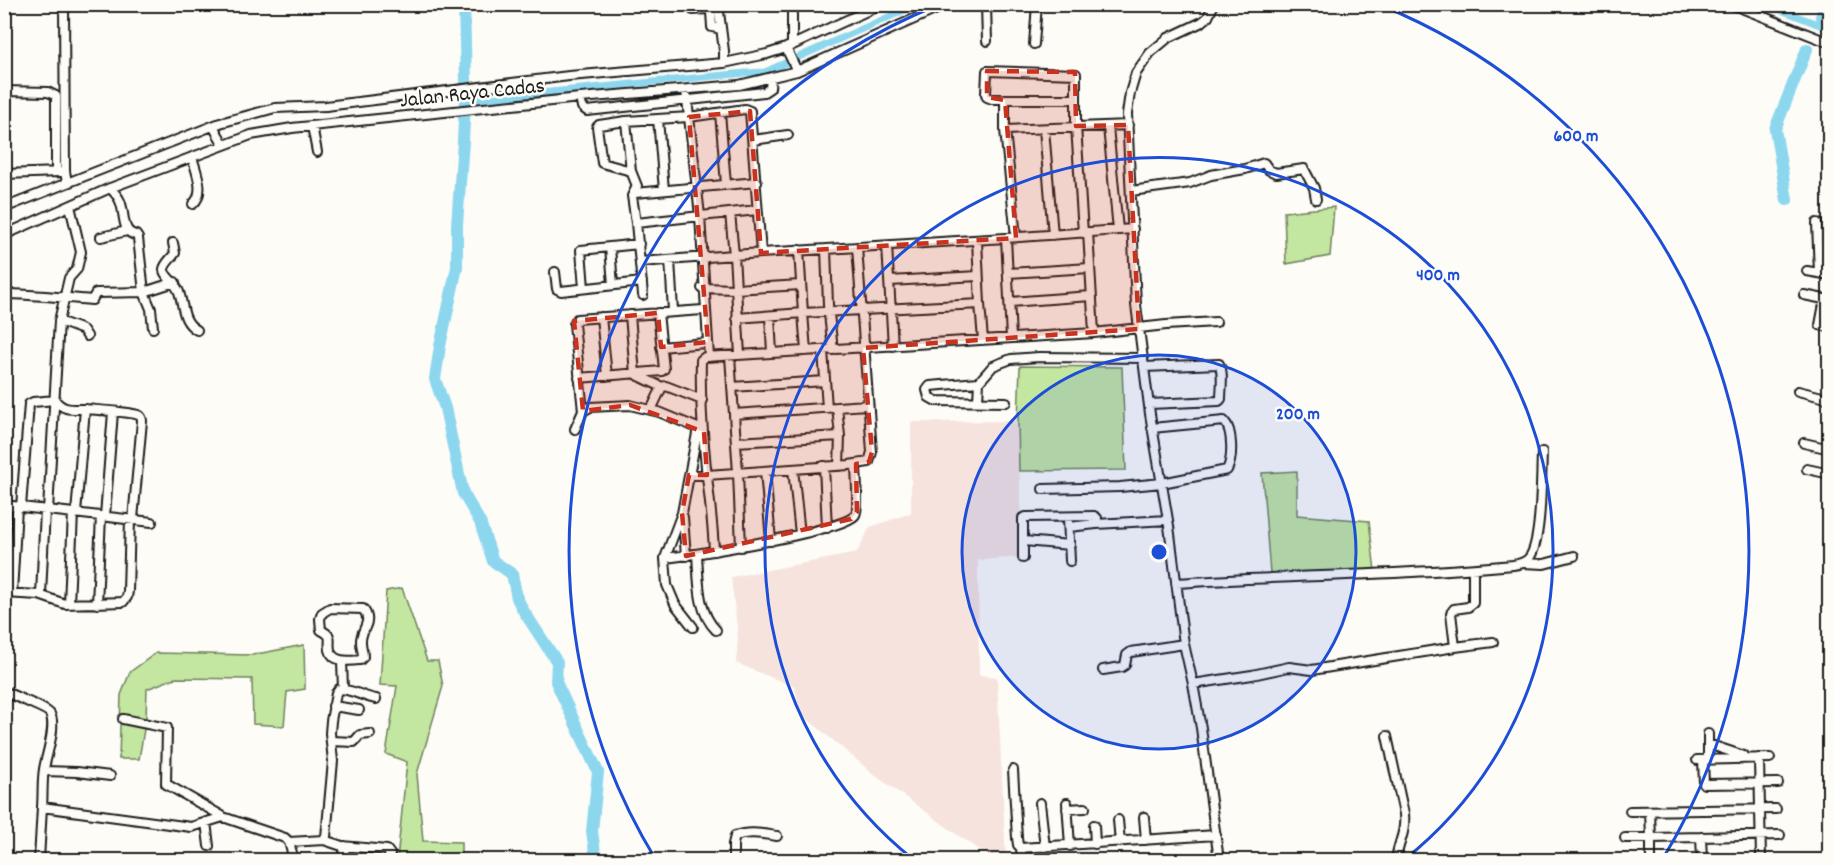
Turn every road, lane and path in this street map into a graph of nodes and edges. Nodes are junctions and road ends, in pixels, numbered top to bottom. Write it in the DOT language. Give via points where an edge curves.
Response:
graph roads {
  1 [pos="64,4"];
  2 [pos="718,4"];
  3 [pos="792,4"];
  4 [pos="882,4"];
  5 [pos="948,4"];
  6 [pos="986,4"];
  7 [pos="1037,4"];
  8 [pos="1214,4"];
  9 [pos="1731,4"];
  10 [pos="693,10"];
  11 [pos="721,28"];
  12 [pos="987,40"];
  13 [pos="1830,43"];
  14 [pos="1034,44"];
  15 [pos="789,49"];
  16 [pos="724,63"];
  17 [pos="795,68"];
  18 [pos="771,78"];
  19 [pos="739,85"];
  20 [pos="685,90"];
  21 [pos="4,91"];
  22 [pos="741,95"];
  23 [pos="580,98"];
  24 [pos="1076,99"];
  25 [pos="1005,100"];
  26 [pos="686,101"];
  27 [pos="720,113"];
  28 [pos="687,117"];
  29 [pos="658,119"];
  30 [pos="626,121"];
  31 [pos="1128,125"];
  32 [pos="312,126"];
  33 [pos="1076,126"];
  34 [pos="1108,127"];
  35 [pos="215,128"];
  36 [pos="1044,129"];
  37 [pos="1005,130"];
  38 [pos="788,135"];
  39 [pos="753,140"];
  40 [pos="223,144"];
  41 [pos="317,152"];
  42 [pos="192,157"];
  43 [pos="65,171"];
  44 [pos="631,171"];
  45 [pos="56,172"];
  46 [pos="4,174"];
  47 [pos="756,182"];
  48 [pos="67,183"];
  49 [pos="726,184"];
  50 [pos="110,188"];
  51 [pos="695,188"];
  52 [pos="663,190"];
  53 [pos="1131,191"];
  54 [pos="634,193"];
  55 [pos="1316,199"];
  56 [pos="192,204"];
  57 [pos="70,206"];
  58 [pos="4,208"];
  59 [pos="757,210"];
  60 [pos="730,213"];
  61 [pos="698,217"];
  62 [pos="636,223"];
  63 [pos="1817,223"];
  64 [pos="1830,227"];
  65 [pos="1133,229"];
  66 [pos="1118,230"];
  67 [pos="127,231"];
  68 [pos="1085,233"];
  69 [pos="4,235"];
  70 [pos="1053,235"];
  71 [pos="101,237"];
  72 [pos="1016,237"];
  73 [pos="1006,238"];
  74 [pos="977,240"];
  75 [pos="173,243"];
  76 [pos="639,244"];
  77 [pos="887,246"];
  78 [pos="610,247"];
  79 [pos="857,248"];
  80 [pos="826,249"];
  81 [pos="799,250"];
  82 [pos="761,253"];
  83 [pos="734,255"];
  84 [pos="701,256"];
  85 [pos="670,260"];
  86 [pos="640,261"];
  87 [pos="1090,268"];
  88 [pos="1808,271"];
  89 [pos="555,272"];
  90 [pos="1008,273"];
  91 [pos="1819,273"];
  92 [pos="1830,275"];
  93 [pos="978,276"];
  94 [pos="890,281"];
  95 [pos="175,282"];
  96 [pos="642,282"];
  97 [pos="613,285"];
  98 [pos="801,285"];
  99 [pos="584,288"];
  100 [pos="703,288"];
  101 [pos="736,289"];
  102 [pos="144,292"];
  103 [pos="4,294"];
  104 [pos="643,295"];
  105 [pos="1803,295"];
  106 [pos="1090,296"];
  107 [pos="65,299"];
  108 [pos="1827,300"];
  109 [pos="1010,302"];
  110 [pos="980,304"];
  111 [pos="891,309"];
  112 [pos="702,310"];
  113 [pos="673,311"];
  114 [pos="861,311"];
  115 [pos="829,312"];
  116 [pos="658,313"];
  117 [pos="803,313"];
  118 [pos="630,315"];
  119 [pos="770,316"];
  120 [pos="601,317"];
  121 [pos="737,318"];
  122 [pos="59,321"];
  123 [pos="1216,322"];
  124 [pos="1830,327"];
  125 [pos="153,328"];
  126 [pos="1139,329"];
  127 [pos="197,330"];
  128 [pos="1094,333"];
  129 [pos="87,336"];
  130 [pos="1011,338"];
  131 [pos="983,340"];
  132 [pos="705,343"];
  133 [pos="893,346"];
  134 [pos="661,347"];
  135 [pos="863,348"];
  136 [pos="823,350"];
  137 [pos="833,350"];
  138 [pos="806,351"];
  139 [pos="772,353"];
  140 [pos="740,355"];
  141 [pos="730,356"];
  142 [pos="707,357"];
  143 [pos="1143,358"];
  144 [pos="1144,367"];
  145 [pos="635,374"];
  146 [pos="607,376"];
  147 [pos="579,378"];
  148 [pos="825,381"];
  149 [pos="979,382"];
  150 [pos="662,387"];
  151 [pos="732,387"];
  152 [pos="1798,392"];
  153 [pos="1830,399"];
  154 [pos="55,400"];
  155 [pos="702,400"];
  156 [pos="978,401"];
  157 [pos="1006,402"];
  158 [pos="1149,404"];
  159 [pos="867,405"];
  160 [pos="837,407"];
  161 [pos="827,408"];
  162 [pos="85,409"];
  163 [pos="651,410"];
  164 [pos="583,411"];
  165 [pos="113,412"];
  166 [pos="734,414"];
  167 [pos="1152,428"];
  168 [pos="575,429"];
  169 [pos="701,430"];
  170 [pos="840,436"];
  171 [pos="736,442"];
  172 [pos="1804,442"];
  173 [pos="1830,448"];
  174 [pos="1542,452"];
  175 [pos="856,464"];
  176 [pos="824,466"];
  177 [pos="839,466"];
  178 [pos="793,469"];
  179 [pos="1807,469"];
  180 [pos="765,471"];
  181 [pos="738,473"];
  182 [pos="1830,474"];
  183 [pos="689,475"];
  184 [pos="707,475"];
  185 [pos="1162,483"];
  186 [pos="1043,489"];
  187 [pos="4,505"];
  188 [pos="19,507"];
  189 [pos="46,510"];
  190 [pos="74,513"];
  191 [pos="682,513"];
  192 [pos="103,516"];
  193 [pos="1068,518"];
  194 [pos="132,519"];
  195 [pos="1168,520"];
  196 [pos="152,522"];
  197 [pos="1096,524"];
  198 [pos="1069,527"];
  199 [pos="827,528"];
  200 [pos="800,534"];
  201 [pos="771,541"];
  202 [pos="1024,541"];
  203 [pos="1070,545"];
  204 [pos="741,547"];
  205 [pos="714,552"];
  206 [pos="696,555"];
  207 [pos="686,556"];
  208 [pos="1574,556"];
  209 [pos="665,558"];
  210 [pos="1023,558"];
  211 [pos="1070,561"];
  212 [pos="1522,563"];
  213 [pos="1473,568"];
  214 [pos="1176,583"];
  215 [pos="8,593"];
  216 [pos="41,595"];
  217 [pos="69,604"];
  218 [pos="97,604"];
  219 [pos="693,627"];
  220 [pos="716,630"];
  221 [pos="1493,642"];
  222 [pos="1184,644"];
  223 [pos="1455,647"];
  224 [pos="342,661"];
  225 [pos="1103,670"];
  226 [pos="1193,684"];
  227 [pos="343,689"];
  228 [pos="4,691"];
  229 [pos="376,699"];
  230 [pos="333,706"];
  231 [pos="359,710"];
  232 [pos="123,719"];
  233 [pos="1708,734"];
  234 [pos="370,735"];
  235 [pos="1386,736"];
  236 [pos="332,741"];
  237 [pos="1708,744"];
  238 [pos="1750,758"];
  239 [pos="1759,758"];
  240 [pos="1770,758"];
  241 [pos="1703,760"];
  242 [pos="1013,770"];
  243 [pos="44,771"];
  244 [pos="110,776"];
  245 [pos="1760,783"];
  246 [pos="1778,783"];
  247 [pos="1040,803"];
  248 [pos="42,807"];
  249 [pos="1084,808"];
  250 [pos="1761,809"];
  251 [pos="1776,809"];
  252 [pos="1630,811"];
  253 [pos="1650,811"];
  254 [pos="223,817"];
  255 [pos="1144,817"];
  256 [pos="1118,820"];
  257 [pos="206,822"];
  258 [pos="1094,825"];
  259 [pos="1216,835"];
  260 [pos="777,836"];
  261 [pos="1761,836"];
  262 [pos="1780,836"];
  263 [pos="1701,837"];
  264 [pos="1625,838"];
  265 [pos="1651,838"];
  266 [pos="324,840"];
  267 [pos="1146,840"];
  268 [pos="289,842"];
  269 [pos="1120,842"];
  270 [pos="1095,843"];
  271 [pos="208,846"];
  272 [pos="345,846"];
  273 [pos="1070,846"];
  274 [pos="1045,847"];
  275 [pos="1021,848"];
  276 [pos="39,861"];
  277 [pos="294,861"];
  278 [pos="343,861"];
  279 [pos="388,861"];
  280 [pos="733,861"];
  281 [pos="1022,861"];
  282 [pos="1219,861"];
  283 [pos="1396,861"];
  284 [pos="1651,861"];
  285 [pos="1702,861"];
  286 [pos="1761,861"];
  287 [pos="1801,861"];
  288 [pos="1828,861"];
  1 -- 43 [label="street"];
  2 -- 11 [label="street"];
  3 -- 15 [label="street"];
  4 -- 15 [label="street"];
  5 -- 17 [label="street, Jalan Raya Cadas"];
  6 -- 12 [label="street"];
  7 -- 14 [label="street"];
  8 -- 31 [label="street" via="1202,22 1168,38 1142,63 1130,93"];
  9 -- 13 [label="street"];
  10 -- 11 [label="street" via="708,9 712,27"];
  11 -- 16 [label="street"];
  15 -- 16 [label="street"];
  15 -- 17 [label="street"];
  16 -- 35 [label="street" via="569,76 326,106 275,108"];
  17 -- 18 [label="street, Jalan Raya Cadas"];
  18 -- 19 [label="street, Jalan Raya Cadas"];
  18 -- 22 [label="street" via="769,90"];
  19 -- 20 [label="street, Jalan Raya Cadas"];
  19 -- 22 [label="street"];
  20 -- 23 [label="street, Jalan Raya Cadas"];
  20 -- 26 [label="street"];
  21 -- 45 [label="street" via="48,92 56,96"];
  22 -- 26 [label="street"];
  23 -- 26 [label="street" via="587,111"];
  23 -- 32 [label="street, Jalan Raya Cadas"];
  24 -- 25 [label="street"];
  24 -- 25 [label="street" via="1075,72 987,70 987,97"];
  24 -- 33 [label="street"];
  25 -- 37 [label="street"];
  26 -- 28 [label="street"];
  27 -- 28 [label="street"];
  27 -- 39 [label="street" via="750,111"];
  27 -- 49 [label="street"];
  28 -- 29 [label="street"];
  28 -- 51 [label="street"];
  29 -- 30 [label="street"];
  29 -- 52 [label="street"];
  30 -- 44 [label="street"];
  30 -- 44 [label="street" via="597,127 602,162"];
  31 -- 34 [label="street"];
  31 -- 53 [label="street"];
  32 -- 40 [label="street, Jalan Raya Cadas" via="250,135"];
  32 -- 41 [label="street"];
  33 -- 34 [label="street"];
  33 -- 36 [label="street"];
  33 -- 68 [label="street"];
  34 -- 66 [label="street"];
  35 -- 40 [label="street"];
  35 -- 48 [label="street"];
  36 -- 37 [label="street"];
  36 -- 70 [label="street"];
  37 -- 72 [label="street"];
  38 -- 39 [label="street"];
  39 -- 47 [label="street"];
  40 -- 42 [label="street, Jalan Raya Cadas"];
  42 -- 50 [label="street, Jalan Raya Cadas"];
  42 -- 56 [label="street" via="199,179 197,200"];
  43 -- 45 [label="street"];
  43 -- 48 [label="street"];
  44 -- 54 [label="street"];
  45 -- 46 [label="street"];
  47 -- 49 [label="street"];
  47 -- 59 [label="street"];
  48 -- 58 [label="street"];
  49 -- 51 [label="street"];
  50 -- 57 [label="street, Jalan Raya Cadas"];
  50 -- 67 [label="street" via="121,202"];
  51 -- 52 [label="street"];
  51 -- 61 [label="street"];
  52 -- 54 [label="street"];
  53 -- 55 [label="street" via="1190,183 1264,162 1276,173 1304,169"];
  53 -- 65 [label="street"];
  54 -- 62 [label="street"];
  57 -- 69 [label="street, Jalan Raya Cadas"];
  57 -- 107 [label="street" via="81,252"];
  59 -- 60 [label="street"];
  59 -- 82 [label="street"];
  60 -- 61 [label="street"];
  60 -- 83 [label="street"];
  61 -- 62 [label="street"];
  61 -- 84 [label="street"];
  62 -- 76 [label="street"];
  63 -- 91 [label="street"];
  64 -- 91 [label="street"];
  65 -- 66 [label="street"];
  65 -- 126 [label="street"];
  66 -- 68 [label="street"];
  67 -- 71 [label="street"];
  67 -- 102 [label="street" via="138,238"];
  68 -- 70 [label="street"];
  68 -- 87 [label="street"];
  70 -- 72 [label="street"];
  72 -- 73 [label="street"];
  73 -- 74 [label="street"];
  73 -- 90 [label="street"];
  74 -- 77 [label="street"];
  74 -- 93 [label="street"];
  75 -- 95 [label="street" via="175,253 164,268"];
  76 -- 78 [label="street"];
  76 -- 86 [label="street"];
  77 -- 79 [label="street"];
  77 -- 94 [label="street"];
  78 -- 97 [label="street"];
  78 -- 99 [label="street" via="581,250"];
  79 -- 80 [label="street"];
  79 -- 114 [label="street"];
  80 -- 81 [label="street"];
  80 -- 115 [label="street"];
  81 -- 82 [label="street"];
  81 -- 98 [label="street"];
  82 -- 83 [label="street"];
  83 -- 84 [label="street"];
  83 -- 101 [label="street"];
  84 -- 85 [label="street"];
  84 -- 100 [label="street"];
  85 -- 86 [label="street"];
  85 -- 113 [label="street"];
  86 -- 96 [label="street"];
  87 -- 90 [label="street"];
  87 -- 106 [label="street"];
  88 -- 91 [label="street"];
  89 -- 99 [label="street" via="558,291"];
  90 -- 109 [label="street"];
  91 -- 92 [label="street"];
  93 -- 94 [label="street"];
  93 -- 110 [label="street"];
  94 -- 111 [label="street"];
  95 -- 102 [label="street"];
  95 -- 127 [label="street" via="185,319"];
  96 -- 97 [label="street"];
  96 -- 104 [label="street"];
  97 -- 99 [label="street"];
  98 -- 101 [label="street"];
  98 -- 117 [label="street"];
  100 -- 101 [label="street"];
  100 -- 112 [label="street"];
  100 -- 142 [label="street"];
  101 -- 121 [label="street"];
  102 -- 107 [label="street" via="98,293 92,300"];
  102 -- 125 [label="street"];
  103 -- 107 [label="street"];
  105 -- 108 [label="street"];
  106 -- 109 [label="street"];
  106 -- 128 [label="street"];
  107 -- 122 [label="street"];
  108 -- 124 [label="street" via="1820,325"];
  109 -- 130 [label="street"];
  110 -- 111 [label="street"];
  110 -- 131 [label="street"];
  111 -- 114 [label="street"];
  111 -- 133 [label="street"];
  112 -- 113 [label="street"];
  112 -- 132 [label="street"];
  113 -- 116 [label="street"];
  114 -- 115 [label="street"];
  114 -- 135 [label="street"];
  115 -- 117 [label="street"];
  115 -- 137 [label="street"];
  116 -- 118 [label="street"];
  116 -- 134 [label="street"];
  117 -- 119 [label="street"];
  117 -- 138 [label="street"];
  118 -- 120 [label="street"];
  118 -- 145 [label="street"];
  119 -- 121 [label="street"];
  119 -- 139 [label="street"];
  120 -- 146 [label="street"];
  120 -- 147 [label="street" via="574,321"];
  121 -- 140 [label="street"];
  122 -- 129 [label="street" via="83,330"];
  122 -- 154 [label="street"];
  123 -- 126 [label="street"];
  126 -- 128 [label="street"];
  126 -- 143 [label="street"];
  128 -- 130 [label="street"];
  130 -- 131 [label="street"];
  131 -- 133 [label="street"];
  132 -- 134 [label="street"];
  132 -- 142 [label="street"];
  133 -- 135 [label="street"];
  134 -- 145 [label="street" via="663,370"];
  135 -- 137 [label="street"];
  135 -- 159 [label="street"];
  136 -- 137 [label="street"];
  136 -- 138 [label="street"];
  136 -- 148 [label="street"];
  138 -- 139 [label="street"];
  139 -- 140 [label="street"];
  140 -- 141 [label="street"];
  141 -- 142 [label="street"];
  141 -- 151 [label="street"];
  142 -- 155 [label="street" via="701,360"];
  143 -- 144 [label="street"];
  143 -- 149 [label="street" via="1011,359 993,366"];
  144 -- 158 [label="street"];
  144 -- 158 [label="street" via="1219,364 1222,372 1219,401"];
  145 -- 146 [label="street"];
  145 -- 150 [label="street"];
  146 -- 147 [label="street"];
  147 -- 164 [label="street"];
  148 -- 151 [label="street"];
  148 -- 161 [label="street"];
  149 -- 156 [label="street"];
  149 -- 156 [label="street" via="930,386 927,390 936,401"];
  150 -- 155 [label="street"];
  150 -- 163 [label="street"];
  151 -- 166 [label="street"];
  152 -- 153 [label="street"];
  154 -- 162 [label="street" via="65,409"];
  154 -- 188 [label="street" via="29,404"];
  154 -- 189 [label="street"];
  155 -- 169 [label="street"];
  156 -- 157 [label="street"];
  158 -- 167 [label="street"];
  159 -- 160 [label="street"];
  159 -- 175 [label="street" via="872,452 869,462"];
  160 -- 161 [label="street"];
  160 -- 170 [label="street"];
  161 -- 166 [label="street"];
  162 -- 165 [label="street"];
  162 -- 190 [label="street"];
  163 -- 164 [label="street" via="630,405 590,407"];
  163 -- 169 [label="street"];
  164 -- 168 [label="street"];
  165 -- 192 [label="street"];
  165 -- 194 [label="street" via="134,414 142,421"];
  166 -- 171 [label="street"];
  167 -- 185 [label="street"];
  167 -- 185 [label="street" via="1224,421 1229,428 1231,457 1227,470"];
  169 -- 183 [label="street"];
  169 -- 184 [label="street"];
  170 -- 171 [label="street"];
  170 -- 177 [label="street"];
  171 -- 181 [label="street"];
  172 -- 173 [label="street"];
  174 -- 212 [label="street" via="1537,536 1530,557"];
  175 -- 177 [label="street"];
  175 -- 199 [label="street" via="856,515"];
  176 -- 177 [label="street"];
  176 -- 178 [label="street"];
  176 -- 199 [label="street"];
  178 -- 180 [label="street"];
  178 -- 200 [label="street"];
  179 -- 182 [label="street"];
  180 -- 181 [label="street"];
  180 -- 201 [label="street"];
  181 -- 184 [label="street"];
  181 -- 204 [label="street"];
  183 -- 184 [label="street"];
  183 -- 191 [label="street"];
  184 -- 205 [label="street"];
  185 -- 186 [label="street"];
  185 -- 195 [label="street"];
  187 -- 188 [label="street"];
  188 -- 189 [label="street"];
  188 -- 215 [label="street"];
  189 -- 190 [label="street"];
  189 -- 216 [label="street"];
  190 -- 192 [label="street"];
  190 -- 217 [label="street"];
  191 -- 207 [label="street"];
  191 -- 209 [label="street"];
  192 -- 194 [label="street"];
  192 -- 218 [label="street"];
  193 -- 197 [label="street" via="1094,516"];
  193 -- 198 [label="street"];
  193 -- 202 [label="street" via="1024,517"];
  194 -- 196 [label="street"];
  194 -- 218 [label="street" via="127,597 123,602"];
  195 -- 197 [label="street"];
  195 -- 214 [label="street"];
  197 -- 198 [label="street"];
  198 -- 203 [label="street"];
  199 -- 200 [label="street"];
  200 -- 201 [label="street"];
  201 -- 204 [label="street"];
  202 -- 203 [label="street"];
  202 -- 210 [label="street"];
  203 -- 211 [label="street"];
  204 -- 205 [label="street"];
  205 -- 206 [label="street"];
  206 -- 207 [label="street"];
  206 -- 220 [label="street" via="704,612"];
  207 -- 209 [label="street"];
  208 -- 212 [label="street" via="1544,564"];
  209 -- 219 [label="street" via="667,585 675,604"];
  212 -- 213 [label="street"];
  213 -- 214 [label="street"];
  213 -- 223 [label="street" via="1473,603 1450,613"];
  214 -- 222 [label="street"];
  215 -- 216 [label="street"];
  216 -- 217 [label="street"];
  217 -- 218 [label="street"];
  221 -- 223 [label="street"];
  222 -- 225 [label="street" via="1131,652 1122,667"];
  222 -- 226 [label="street"];
  223 -- 226 [label="street" via="1312,670 1289,667"];
  224 -- 224 [label="street" via="330,650 331,640 321,630 322,613 330,608 363,609 367,613 361,643 363,657"];
  224 -- 227 [label="street"];
  226 -- 259 [label="street"];
  227 -- 229 [label="street"];
  227 -- 230 [label="street" via="336,693"];
  228 -- 243 [label="street" via="50,714"];
  230 -- 231 [label="street"];
  230 -- 236 [label="street"];
  232 -- 254 [label="street" via="167,728 166,784"];
  233 -- 237 [label="street"];
  234 -- 236 [label="street" via="360,735 354,742"];
  235 -- 283 [label="street" via="1404,820"];
  236 -- 266 [label="street" via="328,830"];
  237 -- 238 [label="street"];
  237 -- 241 [label="street"];
  238 -- 239 [label="street"];
  238 -- 241 [label="street"];
  239 -- 240 [label="street"];
  239 -- 245 [label="street"];
  241 -- 245 [label="street" via="1704,784"];
  242 -- 275 [label="street"];
  243 -- 244 [label="street"];
  243 -- 248 [label="street"];
  245 -- 246 [label="street"];
  245 -- 250 [label="street"];
  247 -- 274 [label="street"];
  248 -- 257 [label="street" via="191,826"];
  248 -- 276 [label="street"];
  249 -- 273 [label="street" via="1067,806"];
  250 -- 251 [label="street"];
  250 -- 253 [label="street"];
  250 -- 261 [label="street"];
  252 -- 253 [label="street"];
  253 -- 265 [label="street"];
  254 -- 257 [label="street"];
  254 -- 268 [label="street"];
  255 -- 267 [label="street"];
  256 -- 269 [label="street"];
  257 -- 271 [label="street"];
  258 -- 270 [label="street"];
  259 -- 267 [label="street"];
  259 -- 282 [label="street"];
  260 -- 280 [label="street" via="735,836"];
  261 -- 262 [label="street"];
  261 -- 263 [label="street"];
  261 -- 286 [label="street"];
  263 -- 265 [label="street"];
  263 -- 285 [label="street"];
  264 -- 265 [label="street"];
  265 -- 284 [label="street"];
  266 -- 268 [label="street"];
  266 -- 272 [label="street"];
  267 -- 269 [label="street"];
  268 -- 277 [label="street"];
  269 -- 270 [label="street"];
  270 -- 273 [label="street"];
  272 -- 278 [label="street"];
  272 -- 279 [label="street" via="387,850"];
  273 -- 274 [label="street"];
  274 -- 275 [label="street"];
  275 -- 281 [label="street"];
  287 -- 288 [label="street"];
}
